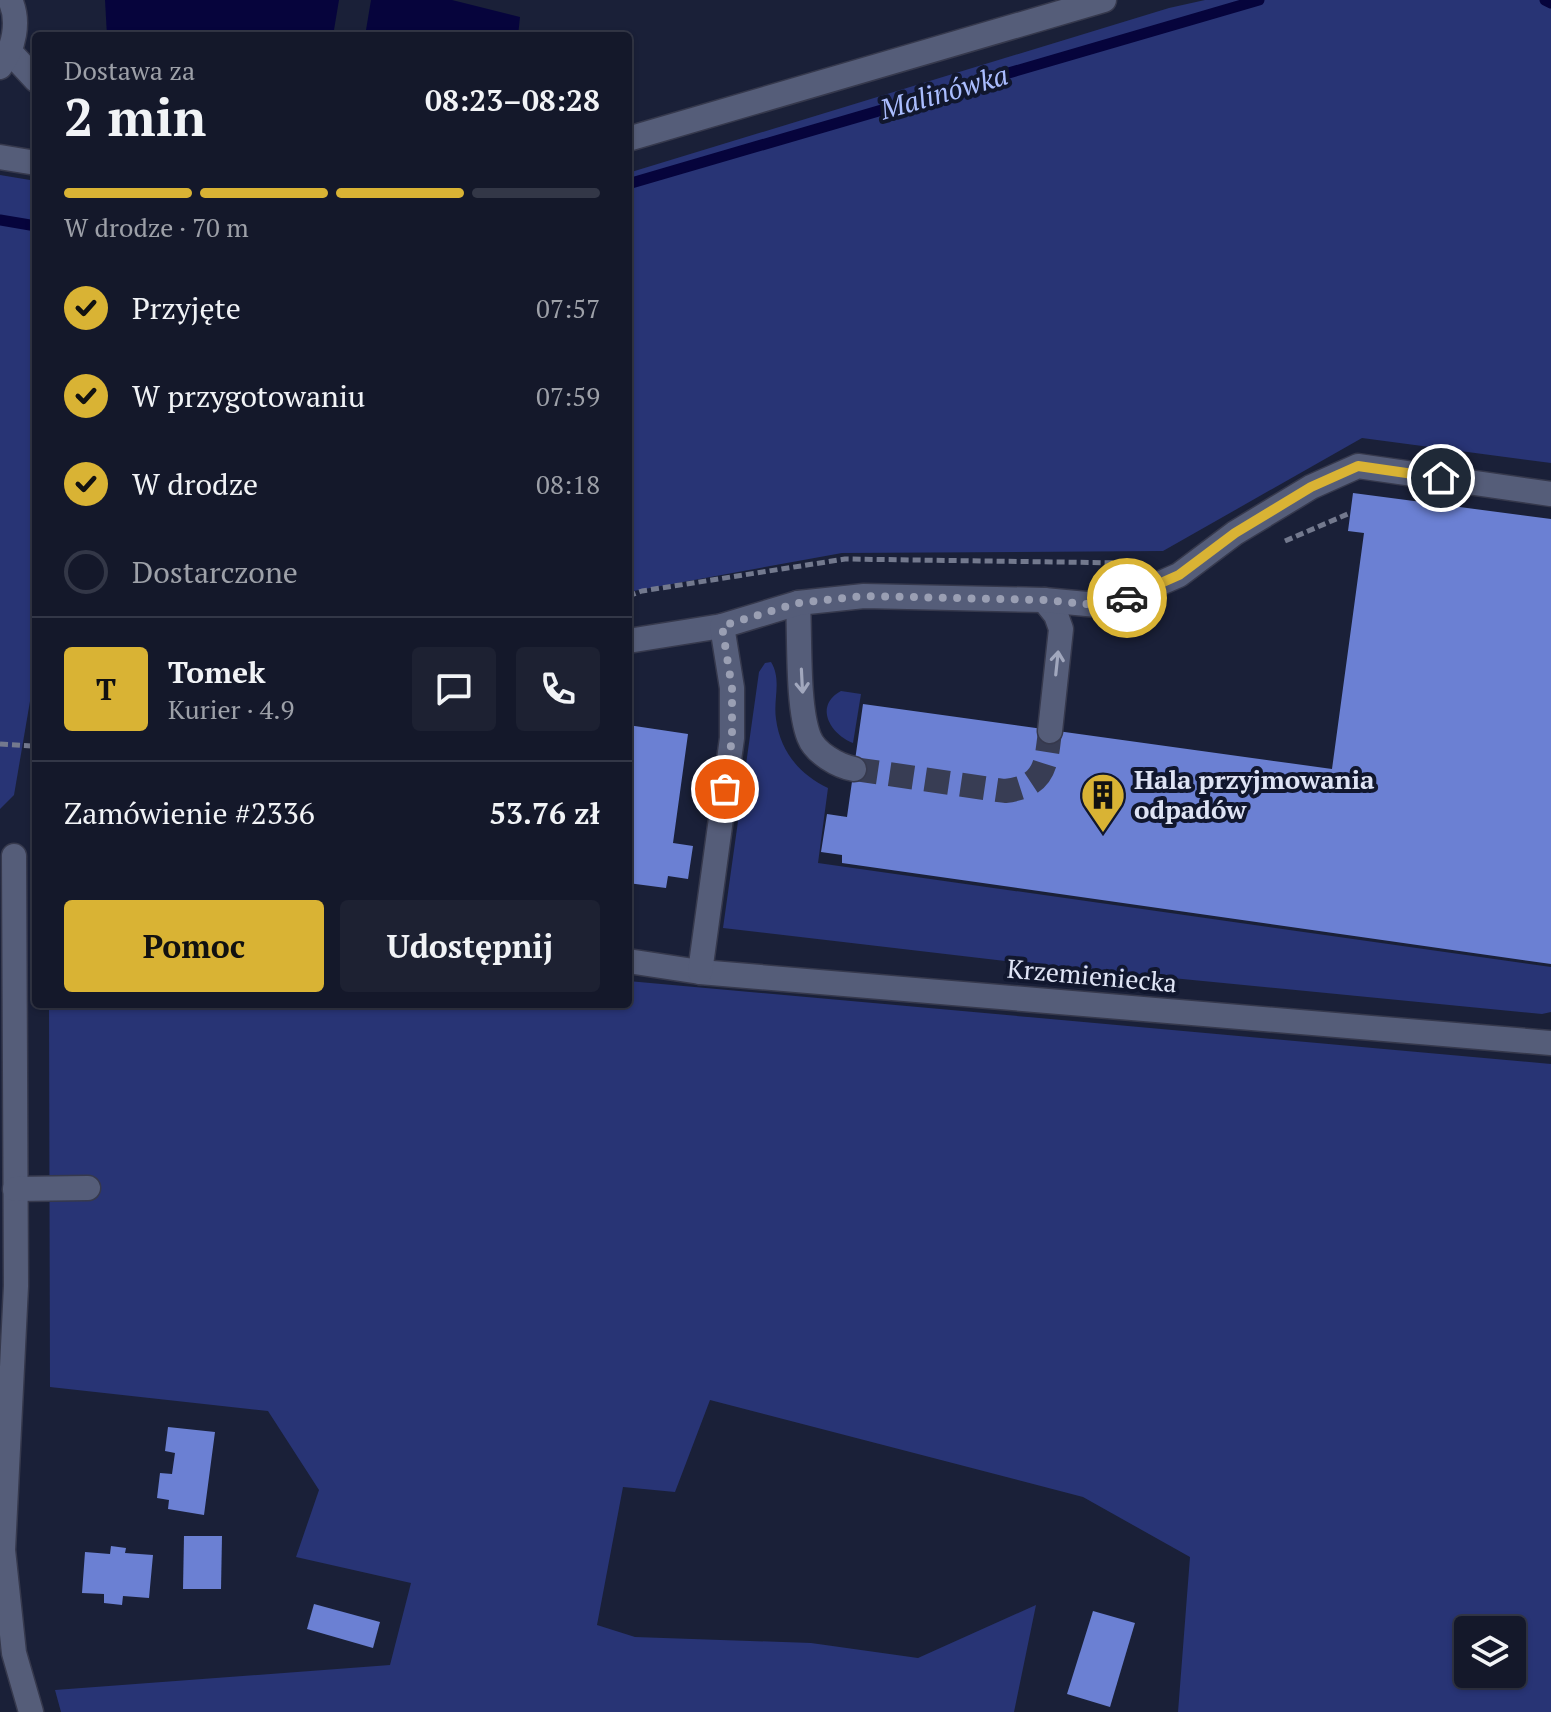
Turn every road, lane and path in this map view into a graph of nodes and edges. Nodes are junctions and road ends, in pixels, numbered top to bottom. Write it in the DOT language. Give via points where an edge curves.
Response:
graph roads {
  1 [pos="10,0"];
  2 [pos="1104,0"];
  3 [pos="6,60"];
  4 [pos="32,77"];
  5 [pos="632,138"];
  6 [pos="0,157"];
  7 [pos="32,162"];
  8 [pos="1551,494"];
  9 [pos="1350,513"];
  10 [pos="1280,544"];
  11 [pos="1132,563"];
  12 [pos="632,595"];
  13 [pos="1044,600"];
  14 [pos="798,603"];
  15 [pos="722,626"];
  16 [pos="632,640"];
  17 [pos="1050,731"];
  18 [pos="0,744"];
  19 [pos="32,746"];
  20 [pos="854,769"];
  21 [pos="17,857"];
  22 [pos="632,962"];
  23 [pos="700,972"];
  24 [pos="1551,1043"];
  25 [pos="88,1188"];
  26 [pos="15,1189"];
  27 [pos="31,1712"];
  1 -- 3 [label="street" via="16,12"];
  2 -- 5 [label="street"];
  3 -- 4 [label="street"];
  6 -- 7 [label="street"];
  8 -- 13 [label="street" via="1358,466 1311,487 1165,582 1108,606"];
  9 -- 10 [label="path"];
  11 -- 12 [label="path" via="845,559"];
  13 -- 14 [label="street" via="864,596"];
  17 -- 13 [label="street, one-way" via="1061,629"];
  14 -- 15 [label="street"];
  14 -- 20 [label="street, one-way" via="803,717 810,740 826,757"];
  15 -- 16 [label="street"];
  15 -- 23 [label="street" via="732,688 732,738"];
  18 -- 19 [label="path"];
  21 -- 26 [label="street"];
  22 -- 23 [label="street, Krzemieniecka"];
  23 -- 24 [label="street, Krzemieniecka"];
  25 -- 26 [label="street"];
  26 -- 27 [label="street" via="16,1286 3,1550 14,1653"];
}
